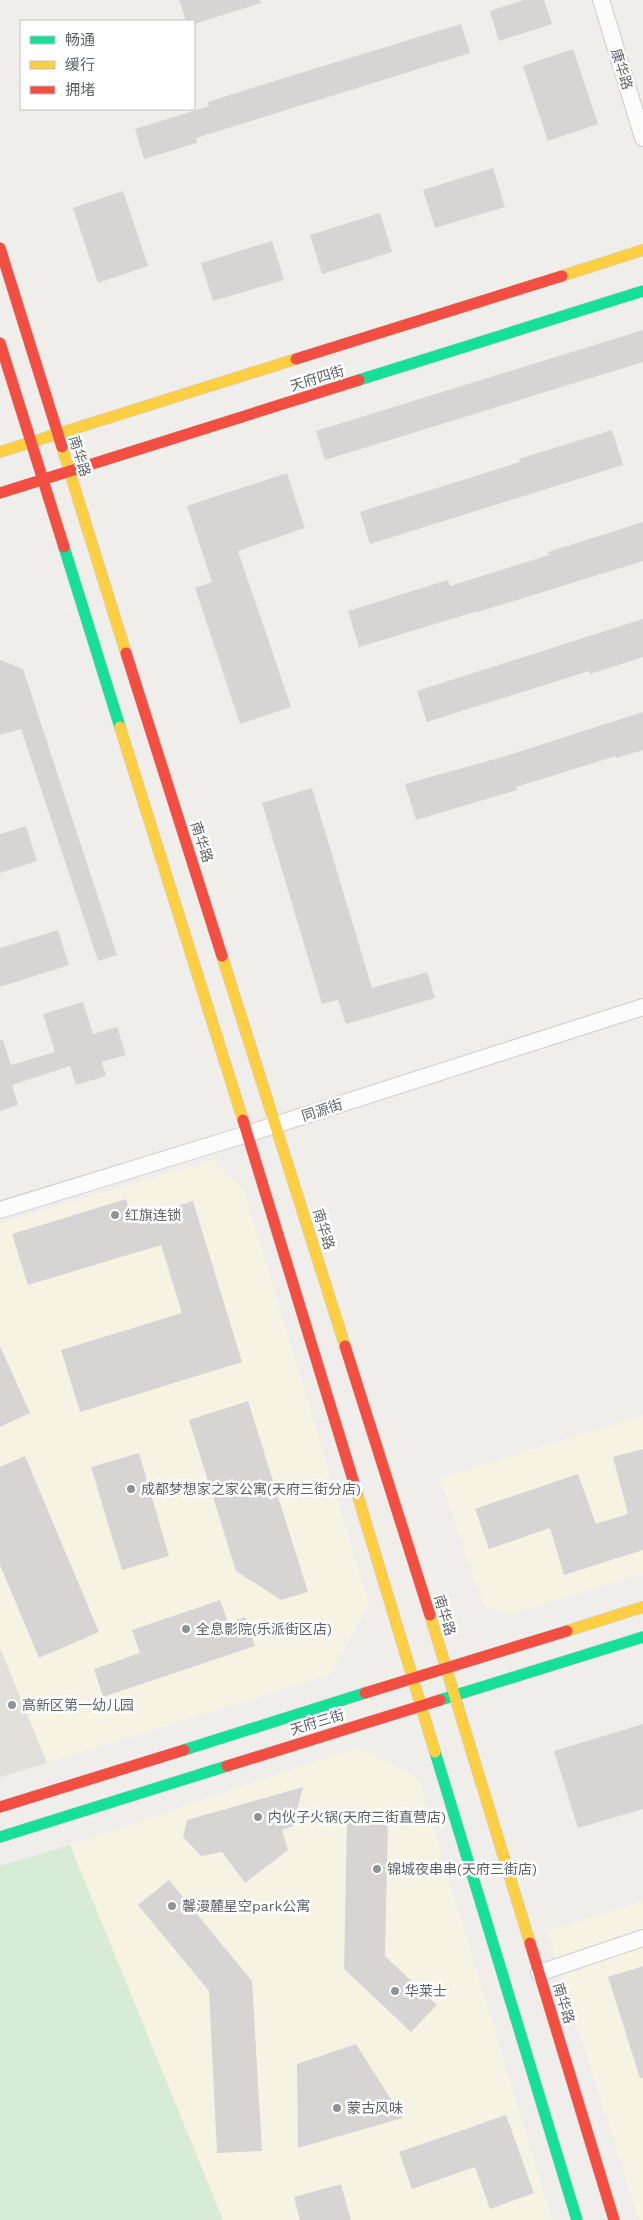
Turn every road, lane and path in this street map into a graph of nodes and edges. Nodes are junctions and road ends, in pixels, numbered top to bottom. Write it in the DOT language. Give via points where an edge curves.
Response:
graph roads {
  1 [pos="601,0"];
  2 [pos="643,138"];
  3 [pos="0,248"];
  4 [pos="643,250"];
  5 [pos="643,291"];
  6 [pos="0,343"];
  7 [pos="57,434"];
  8 [pos="30,442"];
  9 [pos="0,452"];
  10 [pos="69,472"];
  11 [pos="42,480"];
  12 [pos="0,493"];
  13 [pos="643,1007"];
  14 [pos="276,1124"];
  15 [pos="246,1134"];
  16 [pos="0,1210"];
  17 [pos="643,1608"];
  18 [pos="643,1637"];
  19 [pos="446,1668"];
  20 [pos="413,1678"];
  21 [pos="455,1695"];
  22 [pos="421,1706"];
  23 [pos="0,1807"];
  24 [pos="0,1837"];
  25 [pos="643,1938"];
  26 [pos="539,1973"];
  27 [pos="577,2220"];
  28 [pos="614,2220"];
  1 -- 2 [label="street, 康华路"];
  3 -- 7 [label="main road, 南华路"];
  4 -- 7 [label="main road, 天府四街"];
  5 -- 10 [label="main road, 天府四街"];
  6 -- 8 [label="main road"];
  7 -- 8 [label="main road, 天府四街"];
  7 -- 10 [label="main road, 南华路"];
  8 -- 9 [label="main road, 天府四街"];
  8 -- 11 [label="main road"];
  10 -- 11 [label="main road, 天府四街"];
  10 -- 14 [label="main road, 南华路"];
  11 -- 12 [label="main road, 天府四街"];
  11 -- 15 [label="main road"];
  13 -- 14 [label="street, 同源街"];
  14 -- 15 [label="street, 同源街"];
  14 -- 19 [label="main road, 南华路"];
  15 -- 16 [label="street, 同源街"];
  15 -- 20 [label="main road"];
  17 -- 19 [label="main road, 天府三街"];
  18 -- 21 [label="main road, 天府三街"];
  19 -- 20 [label="main road, 天府三街"];
  19 -- 21 [label="main road, 南华路"];
  20 -- 22 [label="main road"];
  20 -- 23 [label="main road, 天府三街"];
  21 -- 22 [label="main road, 天府三街"];
  21 -- 26 [label="main road, 南华路"];
  22 -- 24 [label="main road, 天府三街"];
  22 -- 27 [label="main road"];
  25 -- 26 [label="street"];
  26 -- 28 [label="main road, 南华路"];
}
